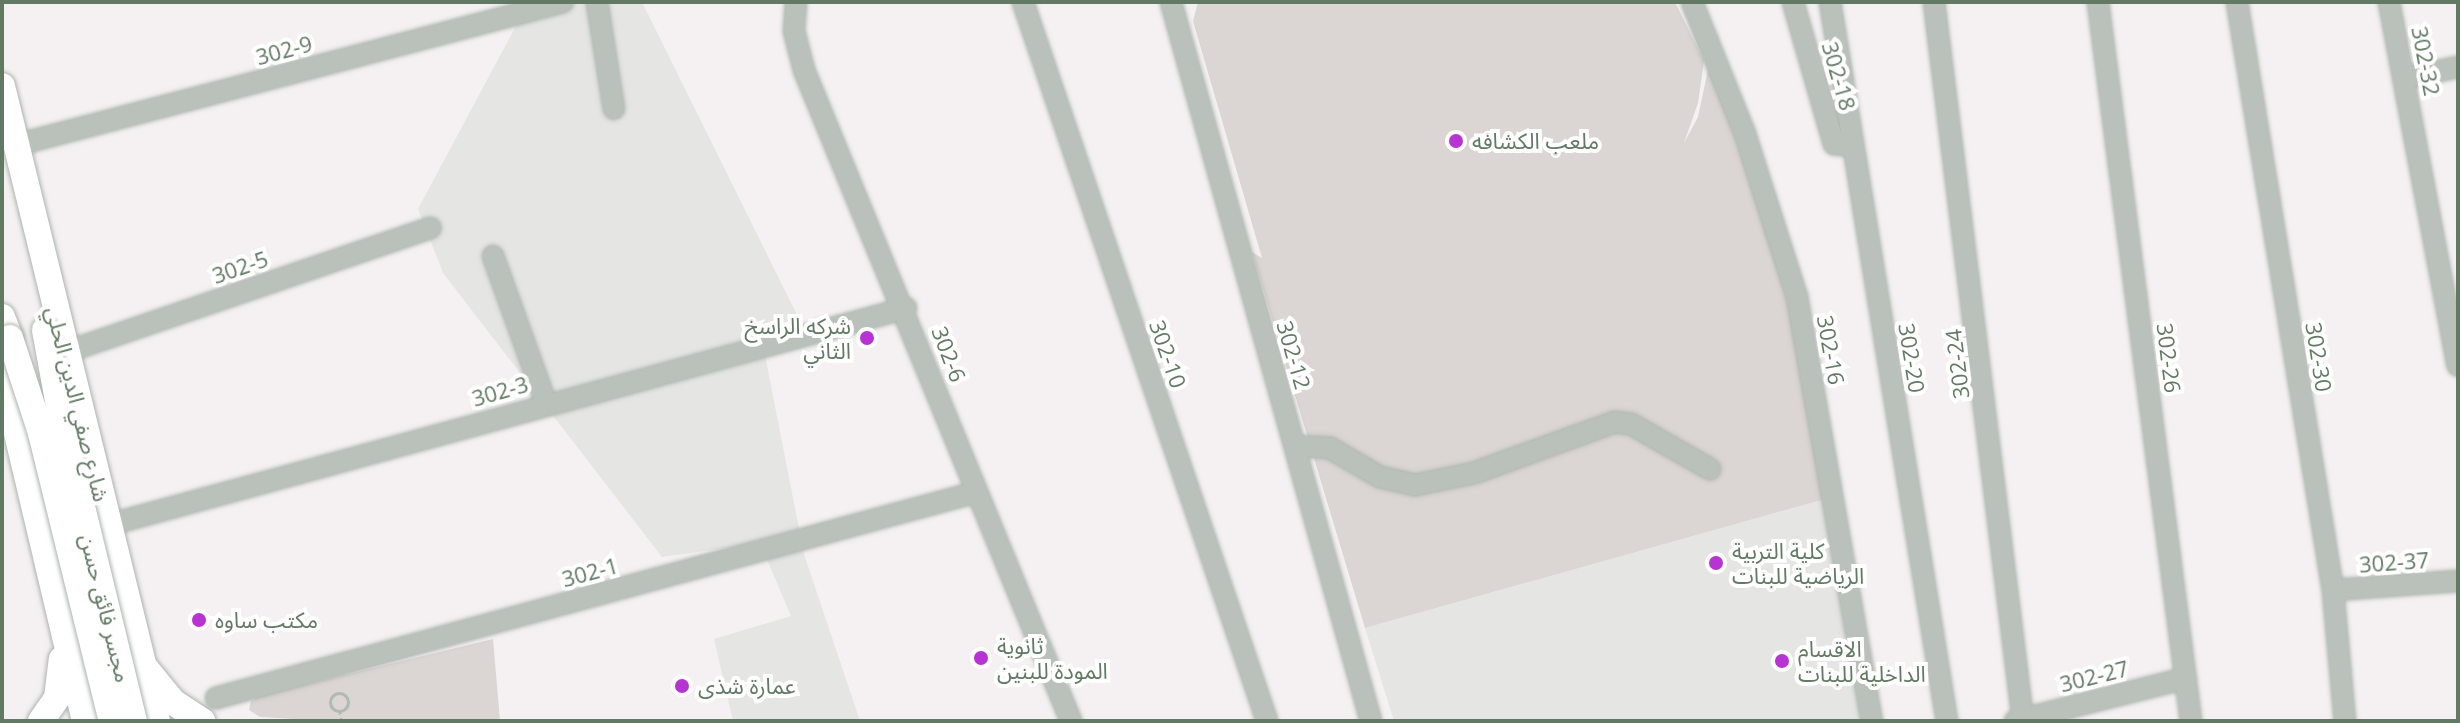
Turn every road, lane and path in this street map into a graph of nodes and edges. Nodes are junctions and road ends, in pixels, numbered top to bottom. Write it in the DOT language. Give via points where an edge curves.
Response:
graph roads {
  1 [pos="563,2"];
  2 [pos="597,2"];
  3 [pos="796,2"];
  4 [pos="1023,2"];
  5 [pos="1171,2"];
  6 [pos="1692,2"];
  7 [pos="1793,2"];
  8 [pos="1830,2"];
  9 [pos="1934,2"];
  10 [pos="2098,2"];
  11 [pos="2237,2"];
  12 [pos="2389,2"];
  13 [pos="2458,67"];
  14 [pos="2405,78"];
  15 [pos="2,86"];
  16 [pos="614,109"];
  17 [pos="16,145"];
  18 [pos="1853,146"];
  19 [pos="32,210"];
  20 [pos="430,228"];
  21 [pos="493,256"];
  22 [pos="906,308"];
  23 [pos="6,328"];
  24 [pos="66,352"];
  25 [pos="2458,366"];
  26 [pos="2,370"];
  27 [pos="546,403"];
  28 [pos="1295,446"];
  29 [pos="1710,469"];
  30 [pos="977,492"];
  31 [pos="108,525"];
  32 [pos="2458,581"];
  33 [pos="2333,590"];
  34 [pos="61,623"];
  35 [pos="142,666"];
  36 [pos="2186,678"];
  37 [pos="77,692"];
  38 [pos="216,698"];
  39 [pos="340,710"];
  40 [pos="2020,720"];
  41 [pos="41,721"];
  42 [pos="85,721"];
  43 [pos="112,721"];
  44 [pos="134,721"];
  45 [pos="157,721"];
  46 [pos="202,721"];
  47 [pos="341,721"];
  48 [pos="1071,721"];
  49 [pos="1267,721"];
  50 [pos="1371,721"];
  51 [pos="1872,721"];
  52 [pos="1947,721"];
  53 [pos="2191,721"];
  54 [pos="2345,721"];
  1 -- 17 [label="street, 302-9"];
  2 -- 16 [label="street"];
  3 -- 22 [label="street, 302-6" via="794,31 804,70"];
  4 -- 49 [label="street, 302-10"];
  5 -- 28 [label="street, 302-12"];
  6 -- 51 [label="street, 302-16" via="1745,134 1797,297"];
  7 -- 18 [label="street, 302-18" via="1834,144"];
  8 -- 18 [label="street, 302-20"];
  9 -- 40 [label="street, 302-24"];
  10 -- 36 [label="street, 302-26"];
  11 -- 33 [label="street, 302-30"];
  12 -- 14 [label="street, 302-32"];
  13 -- 14 [label="street"];
  14 -- 25 [label="street, 302-32"];
  15 -- 17 [label="main road, شارع صفي الدين الحلي"];
  17 -- 19 [label="main road, شارع صفي الدين الحلي"];
  18 -- 52 [label="street, 302-20"];
  19 -- 24 [label="main road, شارع صفي الدين الحلي"];
  19 -- 44 [label="main road, مجسر فائق حسن, bridge" via="45,330 67,443"];
  20 -- 24 [label="street, 302-5"];
  21 -- 27 [label="street"];
  22 -- 27 [label="street, 302-3"];
  22 -- 30 [label="street, 302-6"];
  23 -- 43 [label="main road, مجسر فائق حسن, bridge" via="41,433"];
  24 -- 31 [label="main road, شارع صفي الدين الحلي"];
  26 -- 34 [label="main road"];
  27 -- 31 [label="street, 302-3"];
  28 -- 29 [label="street" via="1330,448 1380,477 1415,485 1474,473 1615,422 1631,424"];
  28 -- 50 [label="street, 302-12"];
  30 -- 38 [label="street, 302-1"];
  30 -- 48 [label="street, 302-6"];
  31 -- 35 [label="main road, شارع صفي الدين الحلي"];
  32 -- 33 [label="street, 302-37"];
  33 -- 54 [label="street, 302-30"];
  34 -- 37 [label="main road"];
  34 -- 41 [label="main road" via="62,683"];
  35 -- 37 [label="main road" via="133,703 116,711 89,706"];
  35 -- 45 [label="main road, شارع صفي الدين الحلي"];
  35 -- 46 [label="main road" via="173,702"];
  36 -- 40 [label="street, 302-27"];
  36 -- 53 [label="street, 302-26"];
  37 -- 42 [label="main road"];
  39 -- 39 [label="path" via="347,700 336,693 330,702"];
  39 -- 47 [label="path"];
}
